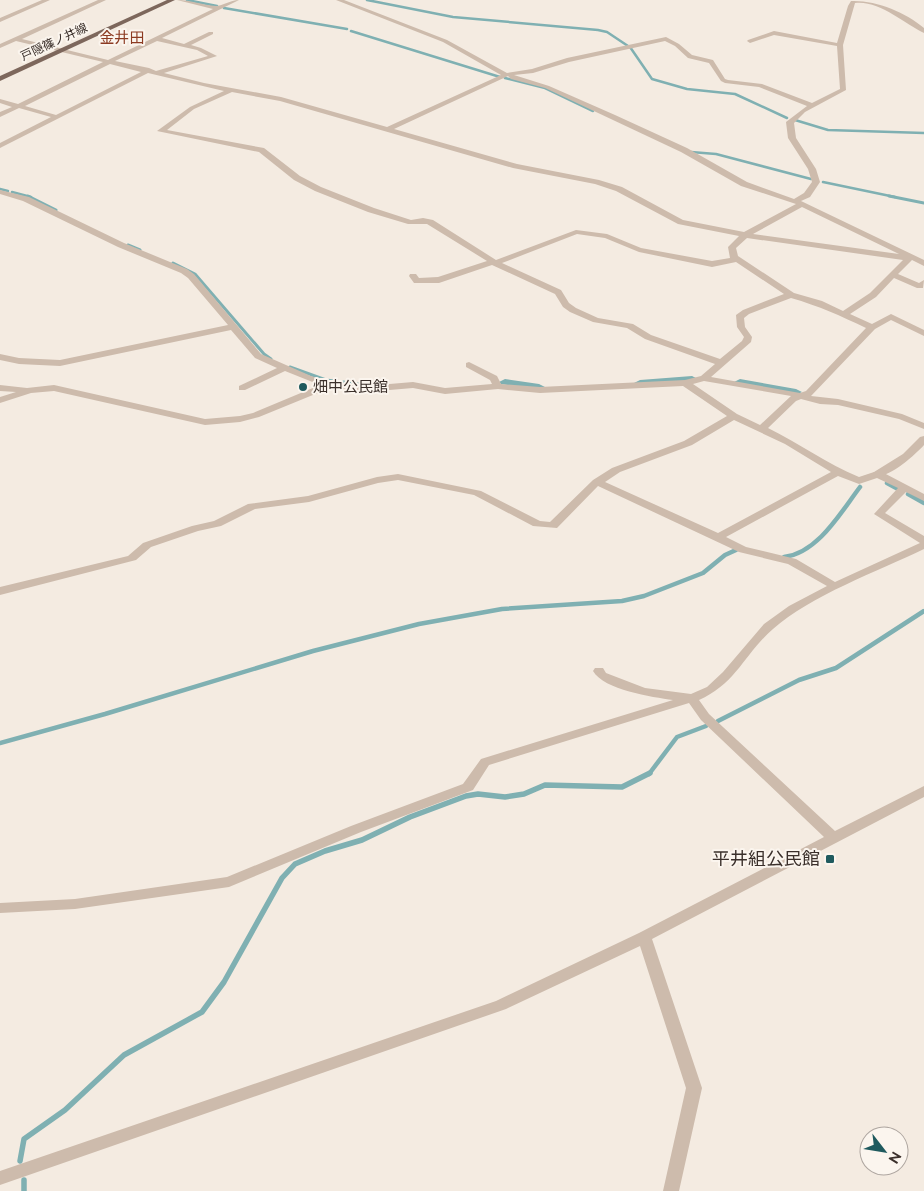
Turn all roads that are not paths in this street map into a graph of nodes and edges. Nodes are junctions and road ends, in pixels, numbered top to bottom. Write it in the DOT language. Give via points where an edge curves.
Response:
graph roads {
  1 [pos="47,0"];
  2 [pos="88,0"];
  3 [pos="172,0"];
  4 [pos="180,0"];
  5 [pos="236,0"];
  6 [pos="339,0"];
  7 [pos="861,0"];
  8 [pos="865,0"];
  9 [pos="100,1"];
  10 [pos="219,8"];
  11 [pos="0,20"];
  12 [pos="924,32"];
  13 [pos="211,33"];
  14 [pos="16,38"];
  15 [pos="156,39"];
  16 [pos="750,41"];
  17 [pos="840,45"];
  18 [pos="0,46"];
  19 [pos="184,46"];
  20 [pos="63,50"];
  21 [pos="111,61"];
  22 [pos="149,70"];
  23 [pos="158,73"];
  24 [pos="508,75"];
  25 [pos="0,79"];
  26 [pos="231,90"];
  27 [pos="0,101"];
  28 [pos="18,106"];
  29 [pos="812,106"];
  30 [pos="0,115"];
  31 [pos="57,117"];
  32 [pos="388,128"];
  33 [pos="0,146"];
  34 [pos="0,192"];
  35 [pos="799,202"];
  36 [pos="744,235"];
  37 [pos="910,258"];
  38 [pos="737,259"];
  39 [pos="922,261"];
  40 [pos="494,263"];
  41 [pos="894,275"];
  42 [pos="413,276"];
  43 [pos="924,284"];
  44 [pos="791,295"];
  45 [pos="842,315"];
  46 [pos="233,326"];
  47 [pos="872,327"];
  48 [pos="924,333"];
  49 [pos="0,357"];
  50 [pos="722,363"];
  51 [pos="469,365"];
  52 [pos="284,368"];
  53 [pos="704,378"];
  54 [pos="686,383"];
  55 [pos="329,385"];
  56 [pos="498,386"];
  57 [pos="0,388"];
  58 [pos="242,388"];
  59 [pos="30,390"];
  60 [pos="802,396"];
  61 [pos="0,400"];
  62 [pos="734,416"];
  63 [pos="924,426"];
  64 [pos="762,428"];
  65 [pos="924,439"];
  66 [pos="838,472"];
  67 [pos="878,474"];
  68 [pos="598,482"];
  69 [pos="905,487"];
  70 [pos="924,498"];
  71 [pos="718,537"];
  72 [pos="924,541"];
  73 [pos="924,545"];
  74 [pos="835,586"];
  75 [pos="0,591"];
  76 [pos="599,671"];
  77 [pos="692,698"];
  78 [pos="924,791"];
  79 [pos="833,837"];
  80 [pos="0,908"];
  81 [pos="644,937"];
  82 [pos="0,1178"];
  83 [pos="671,1191"];
  1 -- 11 [label="street"];
  2 -- 9 [label="street"];
  3 -- 20 [label="main road, 戸隠篠ノ井線"];
  4 -- 10 [label="street"];
  5 -- 10 [label="street"];
  6 -- 24 [label="street" via="445,41"];
  7 -- 17 [label="street" via="850,6"];
  8 -- 12 [label="street" via="887,7 914,22"];
  9 -- 14 [label="street"];
  10 -- 15 [label="street"];
  13 -- 19 [label="street"];
  14 -- 18 [label="street"];
  14 -- 20 [label="street"];
  15 -- 19 [label="street"];
  15 -- 21 [label="street"];
  16 -- 17 [label="street" via="774,33"];
  17 -- 29 [label="street" via="843,90"];
  19 -- 23 [label="street" via="214,56"];
  20 -- 21 [label="street"];
  20 -- 25 [label="main road, 戸隠篠ノ井線"];
  21 -- 22 [label="street"];
  21 -- 28 [label="street"];
  22 -- 23 [label="street"];
  22 -- 31 [label="street"];
  23 -- 26 [label="street"];
  24 -- 29 [label="street" via="666,39 677,44 690,57 711,61 722,80 760,85"];
  24 -- 32 [label="street"];
  24 -- 35 [label="street" via="547,87 613,116 684,150 744,184"];
  26 -- 32 [label="street" via="281,99"];
  26 -- 40 [label="street" via="192,108 161,131 261,150 304,182 393,217 430,222"];
  27 -- 28 [label="street"];
  28 -- 30 [label="street"];
  28 -- 31 [label="street"];
  29 -- 35 [label="street" via="790,122 792,138 812,169 816,182"];
  31 -- 33 [label="street"];
  32 -- 36 [label="street" via="516,166 596,182 619,189 681,222"];
  34 -- 46 [label="street" via="26,199 113,242 184,271"];
  35 -- 36 [label="street"];
  35 -- 37 [label="street"];
  36 -- 37 [label="street"];
  36 -- 38 [label="street" via="732,247"];
  37 -- 39 [label="street"];
  37 -- 41 [label="street"];
  38 -- 40 [label="street" via="712,264 639,250 599,234 576,232"];
  38 -- 44 [label="street"];
  40 -- 42 [label="street" via="439,280 417,281"];
  40 -- 50 [label="street" via="558,292 566,305 596,320 630,326 648,337"];
  41 -- 43 [label="street" via="920,286"];
  41 -- 45 [label="street" via="873,295"];
  44 -- 45 [label="street" via="819,303"];
  44 -- 50 [label="street" via="746,312 739,318 748,337"];
  45 -- 47 [label="street"];
  46 -- 49 [label="street" via="60,363"];
  46 -- 52 [label="street" via="258,356"];
  47 -- 48 [label="street" via="891,317"];
  47 -- 60 [label="street" via="841,362"];
  50 -- 53 [label="street"];
  51 -- 56 [label="street" via="494,378"];
  52 -- 55 [label="street"];
  52 -- 58 [label="street"];
  53 -- 54 [label="street"];
  53 -- 60 [label="street"];
  54 -- 56 [label="street" via="583,390"];
  54 -- 62 [label="street"];
  55 -- 56 [label="street" via="366,389 413,385 445,391"];
  55 -- 59 [label="street" via="256,415 205,422 54,388"];
  57 -- 59 [label="street"];
  59 -- 61 [label="street"];
  60 -- 63 [label="street" via="902,417"];
  60 -- 64 [label="street" via="792,399"];
  62 -- 64 [label="street"];
  62 -- 68 [label="street" via="688,443 616,470"];
  64 -- 66 [label="street"];
  65 -- 67 [label="street" via="907,456"];
  66 -- 67 [label="street" via="859,481"];
  66 -- 71 [label="street"];
  67 -- 69 [label="street"];
  68 -- 71 [label="street"];
  68 -- 75 [label="street" via="553,526 537,524 477,493 398,477 377,480 310,499 252,506 217,524 147,545 132,558"];
  69 -- 70 [label="street"];
  69 -- 72 [label="street" via="880,514"];
  71 -- 74 [label="street" via="743,550 792,561"];
  73 -- 74 [label="street"];
  74 -- 77 [label="street" via="768,627 727,676 710,690"];
  76 -- 77 [label="street" via="602,676 642,692"];
  77 -- 79 [label="street" via="705,717"];
  77 -- 80 [label="street" via="485,762 468,787 228,882 75,904"];
  78 -- 79 [label="street"];
  79 -- 81 [label="street"];
  81 -- 82 [label="street" via="501,1005"];
  81 -- 83 [label="street" via="694,1088"];
}
